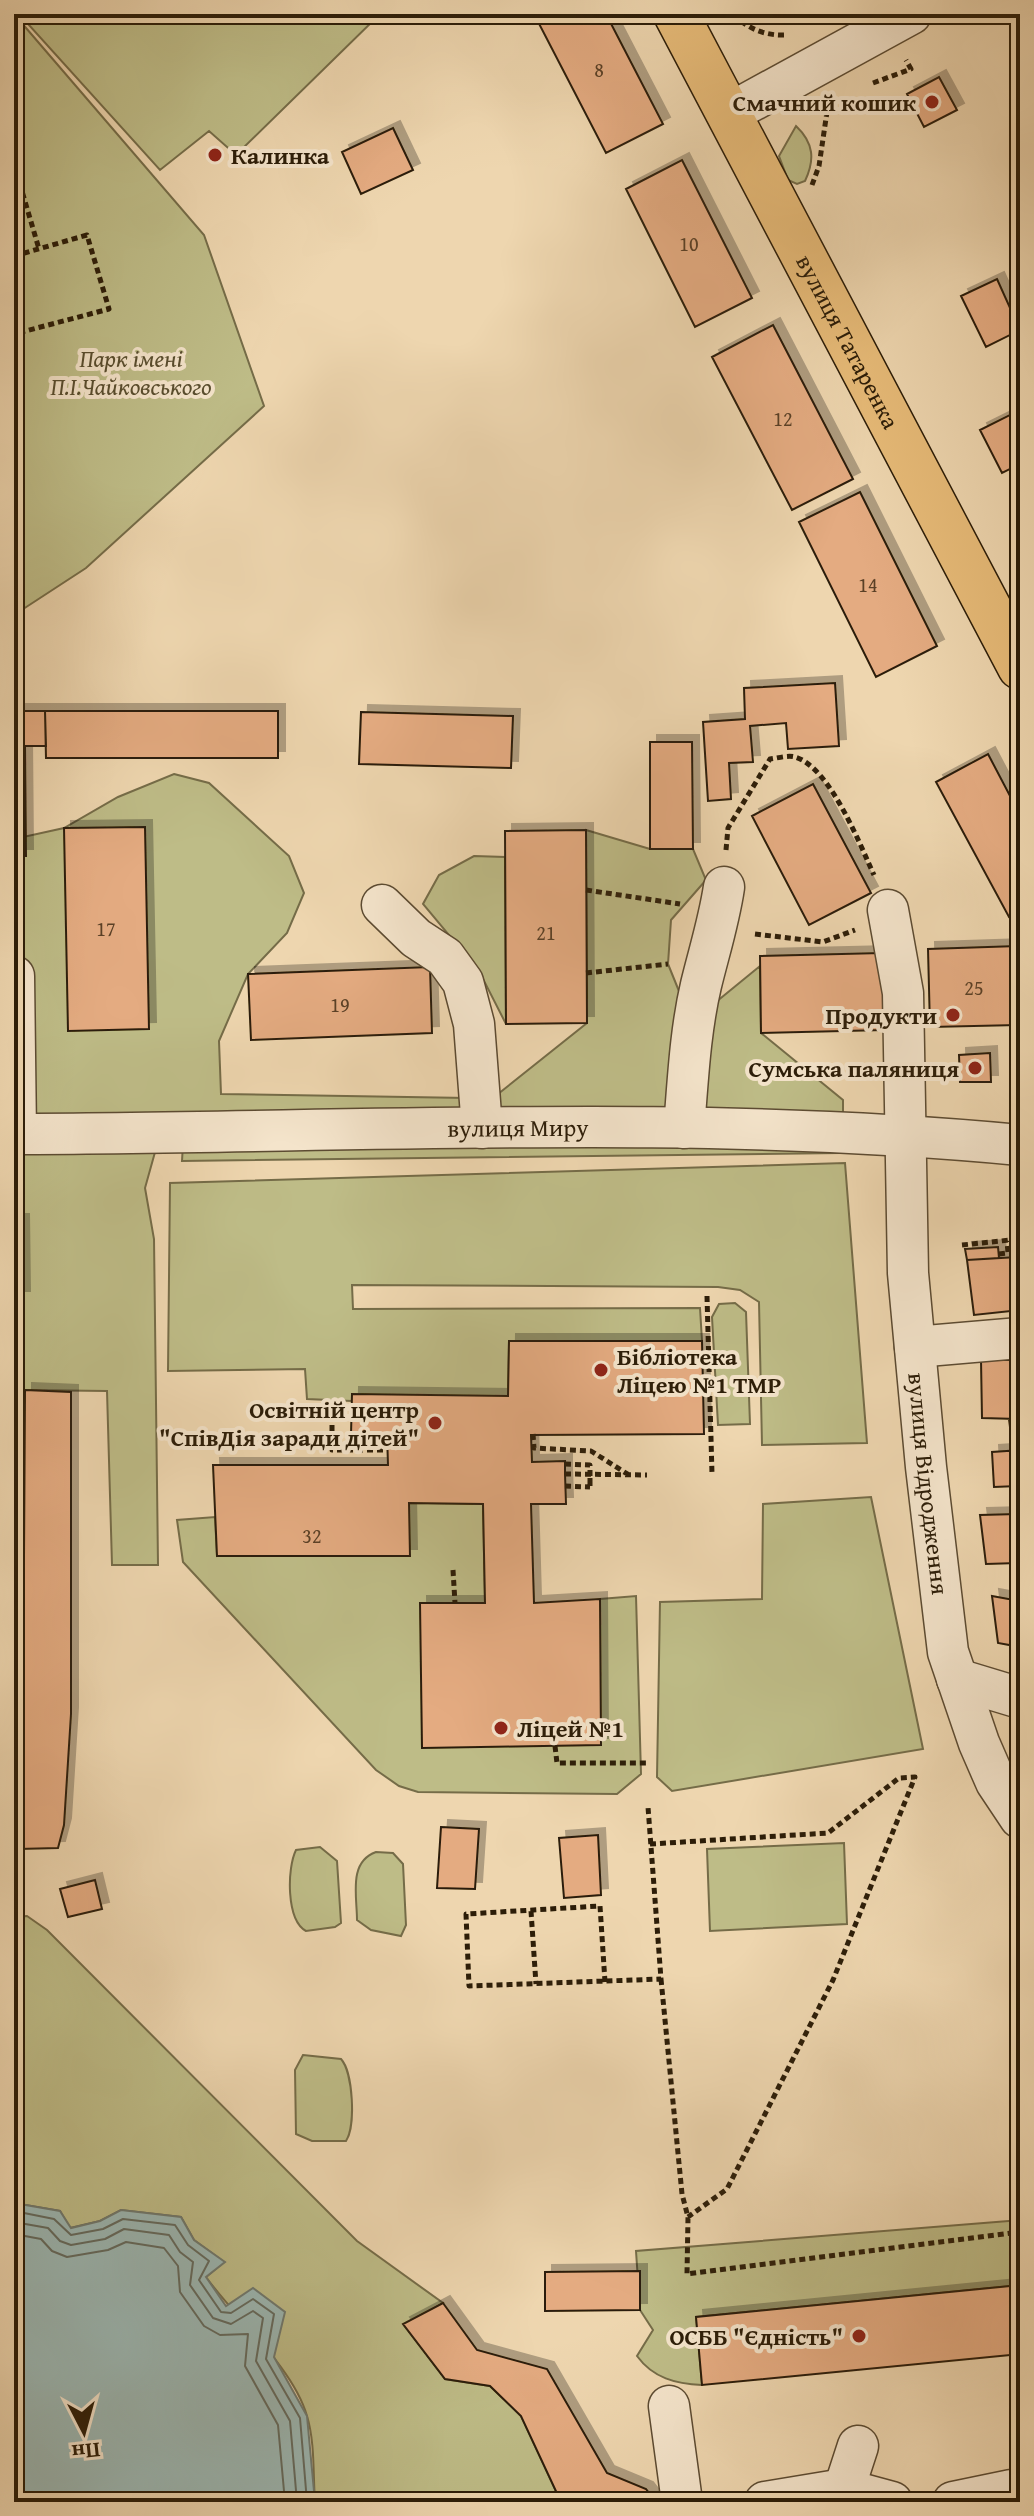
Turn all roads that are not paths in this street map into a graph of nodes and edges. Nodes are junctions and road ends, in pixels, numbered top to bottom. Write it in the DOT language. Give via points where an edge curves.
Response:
graph roads {
  1 [pos="676,14"];
  2 [pos="900,20"];
  3 [pos="728,114"];
  4 [pos="1020,667"];
  5 [pos="724,887"];
  6 [pos="382,905"];
  7 [pos="888,910"];
  8 [pos="14,976"];
  9 [pos="482,1128"];
  10 [pos="684,1128"];
  11 [pos="15,1134"];
  12 [pos="903,1135"];
  13 [pos="1020,1145"];
  14 [pos="1020,1338"];
  15 [pos="915,1347"];
  16 [pos="957,1679"];
  17 [pos="1020,1698"];
  18 [pos="1020,1818"];
  19 [pos="669,2406"];
  20 [pos="858,2446"];
  21 [pos="844,2489"];
  22 [pos="1011,2490"];
  23 [pos="682,2502"];
  24 [pos="765,2502"];
  25 [pos="892,2502"];
  26 [pos="953,2502"];
  1 -- 3 [label="main road, вулиця Татаренка"];
  2 -- 3 [label="street"];
  3 -- 4 [label="main road, вулиця Татаренка"];
  5 -- 10 [label="street" via="692,1030"];
  6 -- 9 [label="street" via="445,957 463,982 474,1024"];
  7 -- 12 [label="street, вулиця Відродження" via="903,993"];
  8 -- 11 [label="street"];
  9 -- 10 [label="street, вулиця Миру"];
  9 -- 11 [label="street, вулиця Миру"];
  10 -- 12 [label="street, вулиця Миру"];
  12 -- 13 [label="street, вулиця Миру"];
  12 -- 15 [label="street, вулиця Відродження"];
  14 -- 15 [label="street"];
  15 -- 16 [label="street, вулиця Відродження" via="948,1652"];
  16 -- 17 [label="street"];
  16 -- 18 [label="street, вулиця Відродження" via="996,1782"];
  19 -- 23 [label="street"];
  20 -- 21 [label="street"];
  21 -- 24 [label="street"];
  21 -- 25 [label="street"];
  22 -- 26 [label="street"];
}
